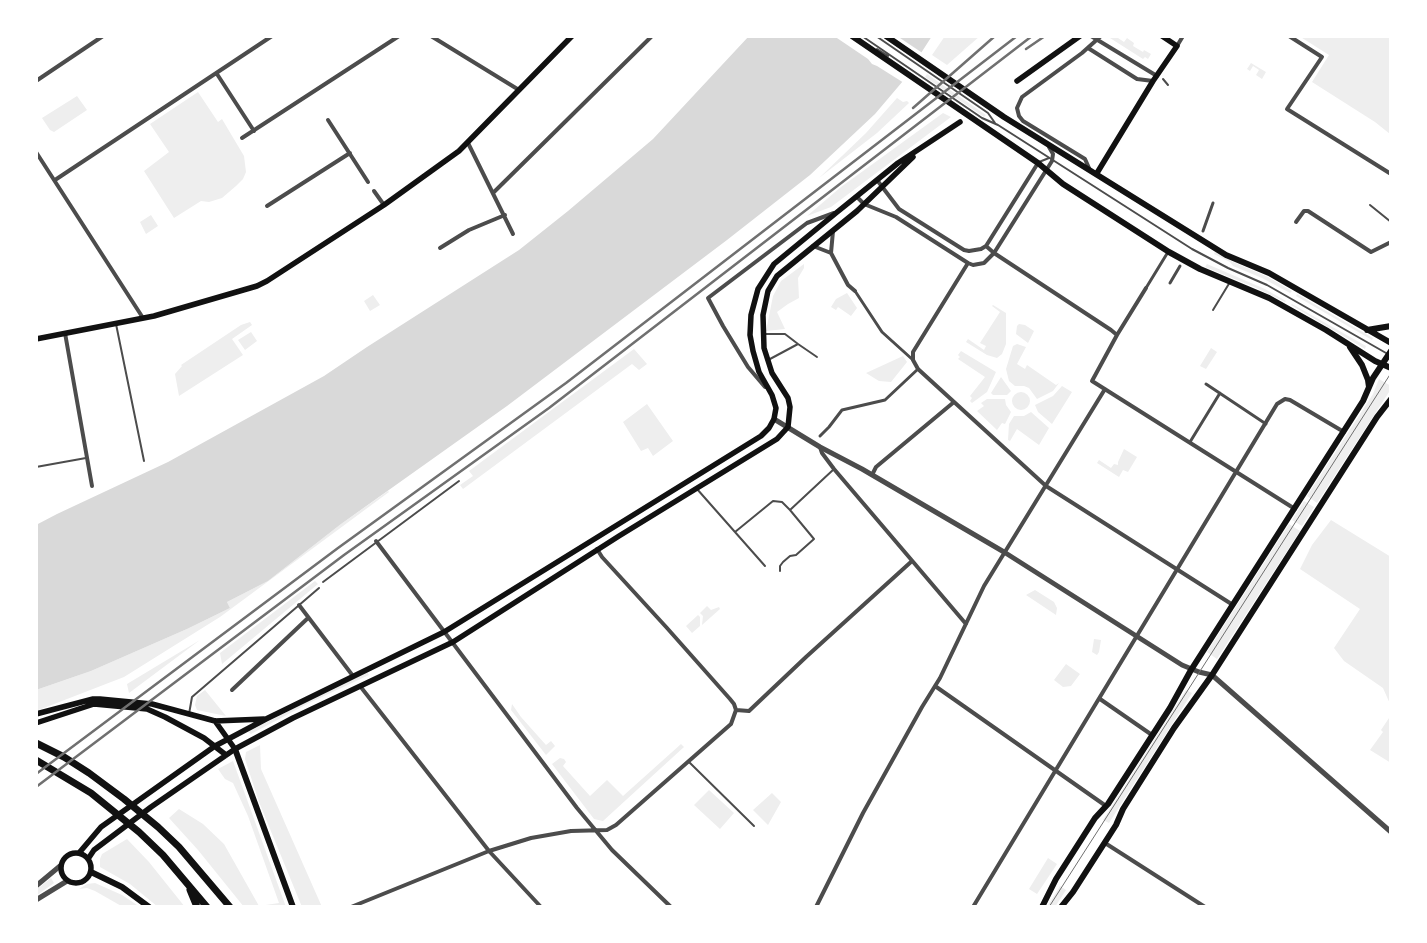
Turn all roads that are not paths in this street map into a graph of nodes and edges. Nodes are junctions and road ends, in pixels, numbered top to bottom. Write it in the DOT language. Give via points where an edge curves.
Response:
graph roads {
  1 [pos="103,36"];
  2 [pos="272,36"];
  3 [pos="399,36"];
  4 [pos="431,36"];
  5 [pos="572,36"];
  6 [pos="652,36"];
  7 [pos="852,36"];
  8 [pos="862,36"];
  9 [pos="876,36"];
  10 [pos="886,36"];
  11 [pos="1080,36"];
  12 [pos="1091,36"];
  13 [pos="1101,36"];
  14 [pos="1162,36"];
  15 [pos="1183,36"];
  16 [pos="1289,36"];
  17 [pos="1177,46"];
  18 [pos="1088,48"];
  19 [pos="899,61"];
  20 [pos="216,74"];
  21 [pos="1157,79"];
  22 [pos="36,81"];
  23 [pos="1017,81"];
  24 [pos="1168,85"];
  25 [pos="519,90"];
  26 [pos="990,111"];
  27 [pos="328,120"];
  28 [pos="980,120"];
  29 [pos="960,122"];
  30 [pos="995,123"];
  31 [pos="254,131"];
  32 [pos="242,138"];
  33 [pos="1045,142"];
  34 [pos="468,143"];
  35 [pos="919,150"];
  36 [pos="36,152"];
  37 [pos="350,153"];
  38 [pos="1050,160"];
  39 [pos="1038,163"];
  40 [pos="1089,169"];
  41 [pos="1046,171"];
  42 [pos="1097,173"];
  43 [pos="1391,174"];
  44 [pos="55,180"];
  45 [pos="877,180"];
  46 [pos="368,182"];
  47 [pos="882,186"];
  48 [pos="374,191"];
  49 [pos="494,192"];
  50 [pos="857,197"];
  51 [pos="1213,203"];
  52 [pos="864,204"];
  53 [pos="1370,205"];
  54 [pos="267,206"];
  55 [pos="384,206"];
  56 [pos="836,213"];
  57 [pos="505,215"];
  58 [pos="1296,222"];
  59 [pos="1391,222"];
  60 [pos="833,230"];
  61 [pos="1203,231"];
  62 [pos="513,234"];
  63 [pos="1391,242"];
  64 [pos="813,246"];
  65 [pos="986,246"];
  66 [pos="440,248"];
  67 [pos="1168,252"];
  68 [pos="831,253"];
  69 [pos="994,253"];
  70 [pos="968,263"];
  71 [pos="1180,266"];
  72 [pos="1230,281"];
  73 [pos="1170,283"];
  74 [pos="1146,288"];
  75 [pos="855,291"];
  76 [pos="1213,310"];
  77 [pos="143,318"];
  78 [pos="116,324"];
  79 [pos="1391,326"];
  80 [pos="1365,330"];
  81 [pos="65,333"];
  82 [pos="764,334"];
  83 [pos="1117,335"];
  84 [pos="36,339"];
  85 [pos="1391,343"];
  86 [pos="798,344"];
  87 [pos="1348,344"];
  88 [pos="1390,354"];
  89 [pos="817,357"];
  90 [pos="768,360"];
  91 [pos="913,360"];
  92 [pos="1383,365"];
  93 [pos="1391,368"];
  94 [pos="918,369"];
  95 [pos="1206,384"];
  96 [pos="1105,389"];
  97 [pos="1369,390"];
  98 [pos="1220,393"];
  99 [pos="772,395"];
  100 [pos="1391,399"];
  101 [pos="954,402"];
  102 [pos="774,419"];
  103 [pos="1266,424"];
  104 [pos="788,427"];
  105 [pos="1344,432"];
  106 [pos="820,436"];
  107 [pos="1190,442"];
  108 [pos="820,447"];
  109 [pos="87,458"];
  110 [pos="144,461"];
  111 [pos="36,467"];
  112 [pos="834,469"];
  113 [pos="1237,472"];
  114 [pos="872,475"];
  115 [pos="459,481"];
  116 [pos="92,486"];
  117 [pos="1046,486"];
  118 [pos="696,489"];
  119 [pos="1295,508"];
  120 [pos="790,510"];
  121 [pos="735,532"];
  122 [pos="376,541"];
  123 [pos="598,550"];
  124 [pos="1004,552"];
  125 [pos="912,561"];
  126 [pos="765,566"];
  127 [pos="1178,569"];
  128 [pos="780,571"];
  129 [pos="323,582"];
  130 [pos="320,588"];
  131 [pos="299,605"];
  132 [pos="1233,605"];
  133 [pos="308,618"];
  134 [pos="966,624"];
  135 [pos="444,632"];
  136 [pos="1136,636"];
  137 [pos="453,642"];
  138 [pos="1191,670"];
  139 [pos="1212,675"];
  140 [pos="353,676"];
  141 [pos="360,685"];
  142 [pos="935,686"];
  143 [pos="232,690"];
  144 [pos="1100,699"];
  145 [pos="149,707"];
  146 [pos="736,710"];
  147 [pos="36,714"];
  148 [pos="189,715"];
  149 [pos="266,719"];
  150 [pos="215,721"];
  151 [pos="36,723"];
  152 [pos="1152,735"];
  153 [pos="228,740"];
  154 [pos="36,743"];
  155 [pos="215,746"];
  156 [pos="234,749"];
  157 [pos="226,754"];
  158 [pos="36,760"];
  159 [pos="688,760"];
  160 [pos="1056,770"];
  161 [pos="1106,806"];
  162 [pos="754,826"];
  163 [pos="595,830"];
  164 [pos="1391,832"];
  165 [pos="1105,843"];
  166 [pos="490,851"];
  167 [pos="79,853"];
  168 [pos="88,859"];
  169 [pos="60,866"];
  170 [pos="91,872"];
  171 [pos="67,880"];
  172 [pos="186,881"];
  173 [pos="36,886"];
  174 [pos="36,900"];
  175 [pos="149,907"];
  176 [pos="198,907"];
  177 [pos="207,907"];
  178 [pos="230,907"];
  179 [pos="293,907"];
  180 [pos="351,907"];
  181 [pos="541,907"];
  182 [pos="672,907"];
  183 [pos="816,907"];
  184 [pos="973,907"];
  185 [pos="1042,907"];
  186 [pos="1061,907"];
  187 [pos="1204,907"];
  1 -- 22 [label="street"];
  2 -- 20 [label="street"];
  3 -- 31 [label="street"];
  4 -- 25 [label="street"];
  5 -- 25 [label="main road"];
  6 -- 49 [label="street"];
  7 -- 19 [label="lane"];
  7 -- 28 [label="main road"];
  8 -- 19 [label="lane"];
  9 -- 26 [label="lane"];
  10 -- 26 [label="main road"];
  11 -- 23 [label="main road"];
  12 -- 21 [label="street"];
  13 -- 18 [label="street"];
  14 -- 17 [label="main road"];
  15 -- 17 [label="street"];
  16 -- 43 [label="street" via="1322,57 1287,109"];
  17 -- 21 [label="main road"];
  18 -- 21 [label="street" via="1137,79"];
  18 -- 40 [label="street" via="1020,99 1017,111 1023,121 1085,159"];
  19 -- 28 [label="lane"];
  20 -- 31 [label="street"];
  20 -- 44 [label="street"];
  21 -- 24 [label="lane"];
  21 -- 42 [label="main road"];
  25 -- 34 [label="main road"];
  26 -- 30 [label="lane"];
  26 -- 33 [label="main road"];
  27 -- 37 [label="street"];
  28 -- 30 [label="lane"];
  28 -- 39 [label="main road"];
  29 -- 35 [label="main road"];
  30 -- 38 [label="lane"];
  31 -- 32 [label="street"];
  33 -- 38 [label="street" via="1054,154"];
  33 -- 40 [label="main road"];
  34 -- 49 [label="street"];
  34 -- 55 [label="main road"];
  35 -- 45 [label="main road"];
  35 -- 47 [label="main road"];
  36 -- 44 [label="street"];
  37 -- 46 [label="street"];
  37 -- 54 [label="street"];
  38 -- 39 [label="lane" via="1043,159"];
  38 -- 41 [label="street"];
  38 -- 88 [label="lane" via="1205,257 1275,290"];
  39 -- 41 [label="main road"];
  39 -- 65 [label="street"];
  40 -- 42 [label="main road"];
  41 -- 67 [label="main road"];
  41 -- 69 [label="street"];
  42 -- 80 [label="main road" via="1226,255 1269,273"];
  44 -- 77 [label="street"];
  45 -- 47 [label="street"];
  45 -- 50 [label="main road"];
  47 -- 52 [label="main road"];
  47 -- 65 [label="street" via="899,209 964,250 975,251"];
  48 -- 55 [label="street"];
  49 -- 57 [label="street"];
  50 -- 52 [label="street"];
  50 -- 56 [label="main road"];
  51 -- 61 [label="street"];
  52 -- 60 [label="main road"];
  52 -- 70 [label="street" via="896,217"];
  53 -- 59 [label="lane"];
  55 -- 77 [label="main road" via="267,281"];
  56 -- 99 [label="main road" via="774,264 758,289 750,335 759,372"];
  56 -- 99 [label="street" via="807,223 708,298 748,367"];
  57 -- 62 [label="street"];
  57 -- 66 [label="street" via="469,230"];
  58 -- 63 [label="street" via="1304,211 1308,211 1371,252"];
  60 -- 64 [label="main road"];
  60 -- 68 [label="street"];
  64 -- 68 [label="street"];
  64 -- 82 [label="main road" via="777,276 768,291 763,315"];
  65 -- 69 [label="street"];
  67 -- 72 [label="main road"];
  67 -- 74 [label="street"];
  68 -- 75 [label="street" via="848,285"];
  69 -- 70 [label="street" via="984,263"];
  69 -- 83 [label="street"];
  70 -- 91 [label="street" via="914,352"];
  71 -- 73 [label="street"];
  72 -- 76 [label="lane"];
  72 -- 87 [label="main road" via="1286,307"];
  74 -- 83 [label="street"];
  75 -- 91 [label="street" via="882,332"];
  77 -- 78 [label="main road"];
  78 -- 81 [label="main road"];
  78 -- 110 [label="lane"];
  79 -- 80 [label="main road"];
  80 -- 85 [label="main road"];
  81 -- 84 [label="main road"];
  81 -- 109 [label="street"];
  82 -- 86 [label="lane" via="785,334"];
  82 -- 90 [label="main road"];
  83 -- 96 [label="street" via="1092,382"];
  86 -- 89 [label="lane"];
  86 -- 90 [label="lane"];
  87 -- 92 [label="main road"];
  87 -- 97 [label="main road" via="1362,365"];
  88 -- 92 [label="main road"];
  90 -- 104 [label="main road" via="772,373 788,398"];
  91 -- 94 [label="street"];
  92 -- 93 [label="main road"];
  92 -- 97 [label="main road"];
  94 -- 101 [label="street"];
  94 -- 106 [label="street" via="885,400 842,410"];
  95 -- 98 [label="street"];
  96 -- 107 [label="street"];
  96 -- 117 [label="street"];
  97 -- 105 [label="main road"];
  98 -- 103 [label="street"];
  98 -- 107 [label="street"];
  99 -- 102 [label="main road" via="776,408"];
  100 -- 139 [label="main road"];
  101 -- 114 [label="street" via="876,467"];
  101 -- 117 [label="street"];
  102 -- 104 [label="street"];
  102 -- 135 [label="main road" via="761,436"];
  103 -- 105 [label="street" via="1277,404 1287,399"];
  103 -- 113 [label="street"];
  104 -- 108 [label="street"];
  104 -- 118 [label="main road" via="776,439"];
  105 -- 119 [label="main road"];
  107 -- 113 [label="street"];
  108 -- 112 [label="street"];
  108 -- 114 [label="street"];
  109 -- 111 [label="lane"];
  109 -- 116 [label="street"];
  112 -- 120 [label="lane"];
  112 -- 125 [label="street"];
  113 -- 119 [label="street"];
  113 -- 127 [label="street"];
  114 -- 124 [label="street"];
  115 -- 122 [label="lane"];
  117 -- 124 [label="street"];
  117 -- 127 [label="street"];
  118 -- 121 [label="lane"];
  118 -- 123 [label="main road"];
  119 -- 132 [label="main road"];
  120 -- 121 [label="lane" via="782,502 774,500"];
  120 -- 128 [label="lane" via="814,539 783,562"];
  121 -- 126 [label="lane"];
  122 -- 129 [label="lane"];
  122 -- 135 [label="street"];
  123 -- 137 [label="main road"];
  123 -- 146 [label="street" via="730,699"];
  124 -- 134 [label="street"];
  124 -- 136 [label="street"];
  125 -- 134 [label="street"];
  125 -- 146 [label="street" via="750,711"];
  127 -- 132 [label="street"];
  127 -- 136 [label="street"];
  130 -- 131 [label="lane"];
  131 -- 133 [label="street"];
  131 -- 148 [label="lane" via="192,696"];
  132 -- 138 [label="main road"];
  133 -- 140 [label="street"];
  133 -- 143 [label="street"];
  134 -- 142 [label="street"];
  135 -- 137 [label="street"];
  135 -- 140 [label="main road"];
  136 -- 138 [label="street"];
  136 -- 144 [label="street"];
  137 -- 141 [label="main road"];
  137 -- 163 [label="street"];
  138 -- 139 [label="street"];
  138 -- 152 [label="main road"];
  139 -- 164 [label="street"];
  139 -- 165 [label="main road" via="1169,736"];
  140 -- 149 [label="main road"];
  141 -- 156 [label="main road"];
  141 -- 166 [label="street"];
  142 -- 160 [label="street"];
  142 -- 183 [label="street" via="863,813"];
  144 -- 152 [label="street"];
  144 -- 160 [label="street"];
  145 -- 147 [label="main road" via="121,700 93,699"];
  145 -- 148 [label="main road"];
  145 -- 151 [label="main road" via="94,704"];
  145 -- 155 [label="main road"];
  146 -- 159 [label="street" via="731,724"];
  148 -- 150 [label="main road"];
  149 -- 150 [label="main road"];
  149 -- 153 [label="main road"];
  150 -- 153 [label="main road"];
  152 -- 161 [label="main road"];
  153 -- 155 [label="main road"];
  153 -- 156 [label="main road"];
  154 -- 178 [label="highway" via="94,776 124,799 179,847"];
  155 -- 157 [label="main road"];
  155 -- 167 [label="main road" via="101,828"];
  156 -- 157 [label="main road"];
  156 -- 179 [label="main road"];
  157 -- 168 [label="main road" via="94,850"];
  158 -- 172 [label="highway" via="112,808"];
  159 -- 162 [label="lane"];
  159 -- 163 [label="street" via="616,824 607,830"];
  160 -- 161 [label="street"];
  160 -- 184 [label="street"];
  161 -- 185 [label="main road" via="1095,818"];
  163 -- 166 [label="street" via="531,838"];
  163 -- 182 [label="street"];
  165 -- 186 [label="main road"];
  165 -- 187 [label="street"];
  166 -- 180 [label="street"];
  166 -- 181 [label="street"];
  167 -- 168 [label="main road"];
  167 -- 169 [label="main road" via="69,854"];
  168 -- 170 [label="main road"];
  169 -- 171 [label="main road"];
  169 -- 173 [label="street"];
  170 -- 171 [label="main road" via="81,883"];
  170 -- 175 [label="main road" via="122,887"];
  171 -- 174 [label="street"];
  172 -- 176 [label="highway"];
  172 -- 177 [label="highway"];
}
